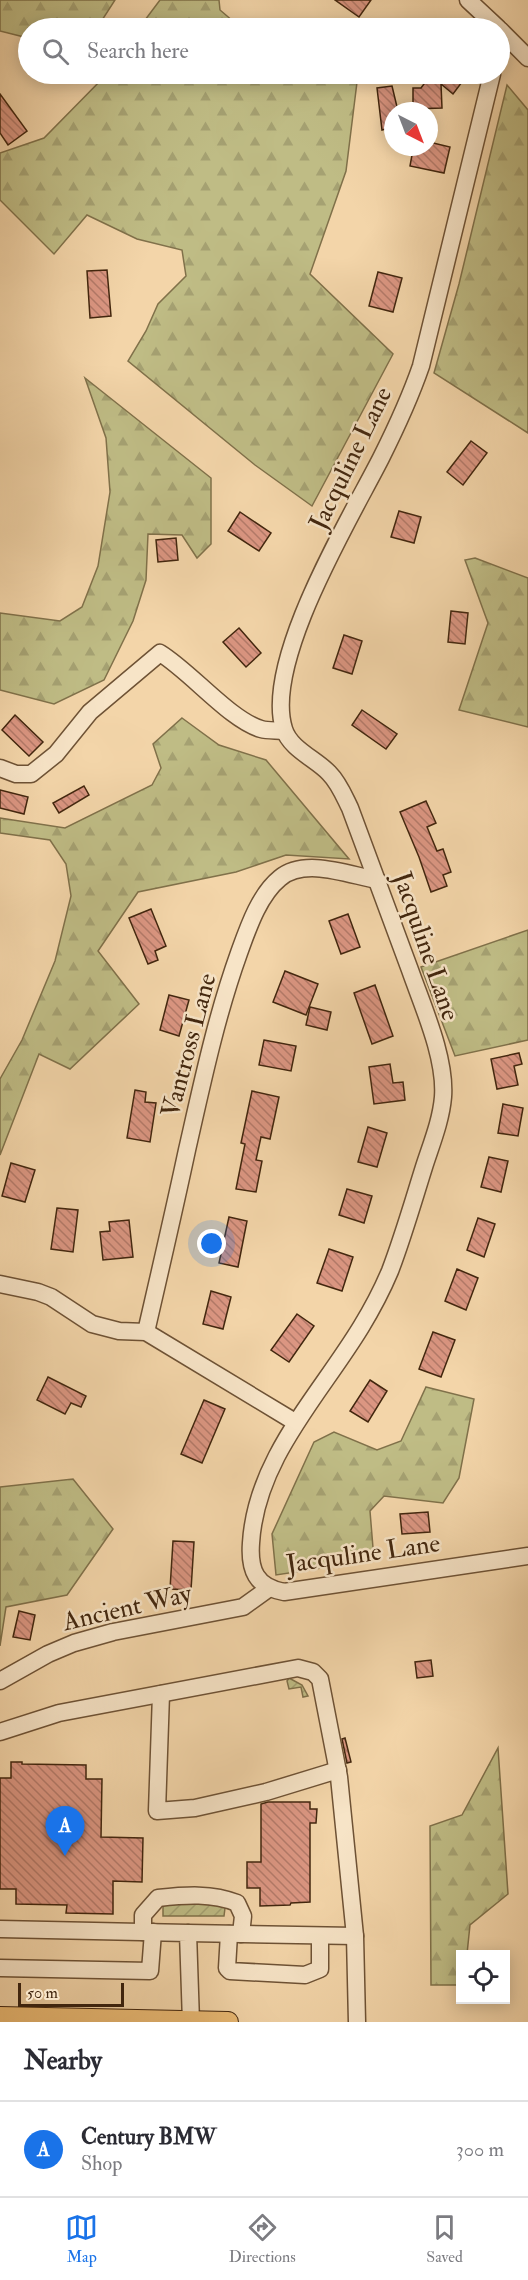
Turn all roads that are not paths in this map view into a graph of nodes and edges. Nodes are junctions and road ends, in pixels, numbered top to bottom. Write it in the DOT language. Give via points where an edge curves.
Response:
graph roads {
  1 [pos="468,0"];
  2 [pos="487,18"];
  3 [pos="510,40"];
  4 [pos="528,58"];
  5 [pos="490,84"];
  6 [pos="284,731"];
  7 [pos="0,768"];
  8 [pos="377,880"];
  9 [pos="0,1284"];
  10 [pos="146,1332"];
  11 [pos="296,1422"];
  12 [pos="528,1556"];
  13 [pos="268,1589"];
  14 [pos="0,1682"];
  15 [pos="161,1694"];
  16 [pos="0,1732"];
  17 [pos="338,1770"];
  18 [pos="0,1929"];
  19 [pos="148,1932"];
  20 [pos="188,1933"];
  21 [pos="235,1934"];
  22 [pos="320,1936"];
  23 [pos="355,1936"];
  24 [pos="0,1968"];
  25 [pos="0,2017"];
  26 [pos="191,2022"];
  27 [pos="228,2022"];
  28 [pos="357,2022"];
  1 -- 2 [label="street"];
  3 -- 4 [label="street"];
  5 -- 6 [label="street, Jacquline Lane" via="421,366 407,405 302,617 282,693"];
  6 -- 7 [label="street" via="261,730 238,718 160,653 90,712 56,754 31,774"];
  6 -- 8 [label="street, Jacquline Lane" via="336,781"];
  8 -- 10 [label="street, Vantross Lane" via="317,869 291,872 280,877 269,890 256,914 219,1012"];
  8 -- 11 [label="street, Jacquline Lane" via="436,1049 443,1097 438,1124 379,1295"];
  9 -- 10 [label="street" via="51,1297 92,1324"];
  10 -- 11 [label="street"];
  11 -- 13 [label="street, Jacquline Lane" via="265,1481 252,1528 252,1567"];
  12 -- 13 [label="street, Jacquline Lane" via="309,1590"];
  13 -- 14 [label="street, Ancient Way" via="243,1607 74,1643"];
  15 -- 16 [label="street" via="59,1713"];
  15 -- 17 [label="street" via="298,1668 313,1672 320,1679"];
  15 -- 17 [label="street" via="157,1810 195,1808"];
  17 -- 23 [label="street"];
  18 -- 19 [label="street"];
  19 -- 20 [label="street"];
  19 -- 21 [label="street" via="143,1915 158,1898 186,1895 237,1902 243,1916"];
  19 -- 24 [label="street" via="150,1971"];
  20 -- 21 [label="street"];
  20 -- 26 [label="street"];
  21 -- 22 [label="street"];
  21 -- 22 [label="street" via="230,1971 305,1975 320,1969"];
  22 -- 23 [label="street"];
  23 -- 28 [label="street"];
  25 -- 26 [label="main road"];
  26 -- 27 [label="main road"];
}
